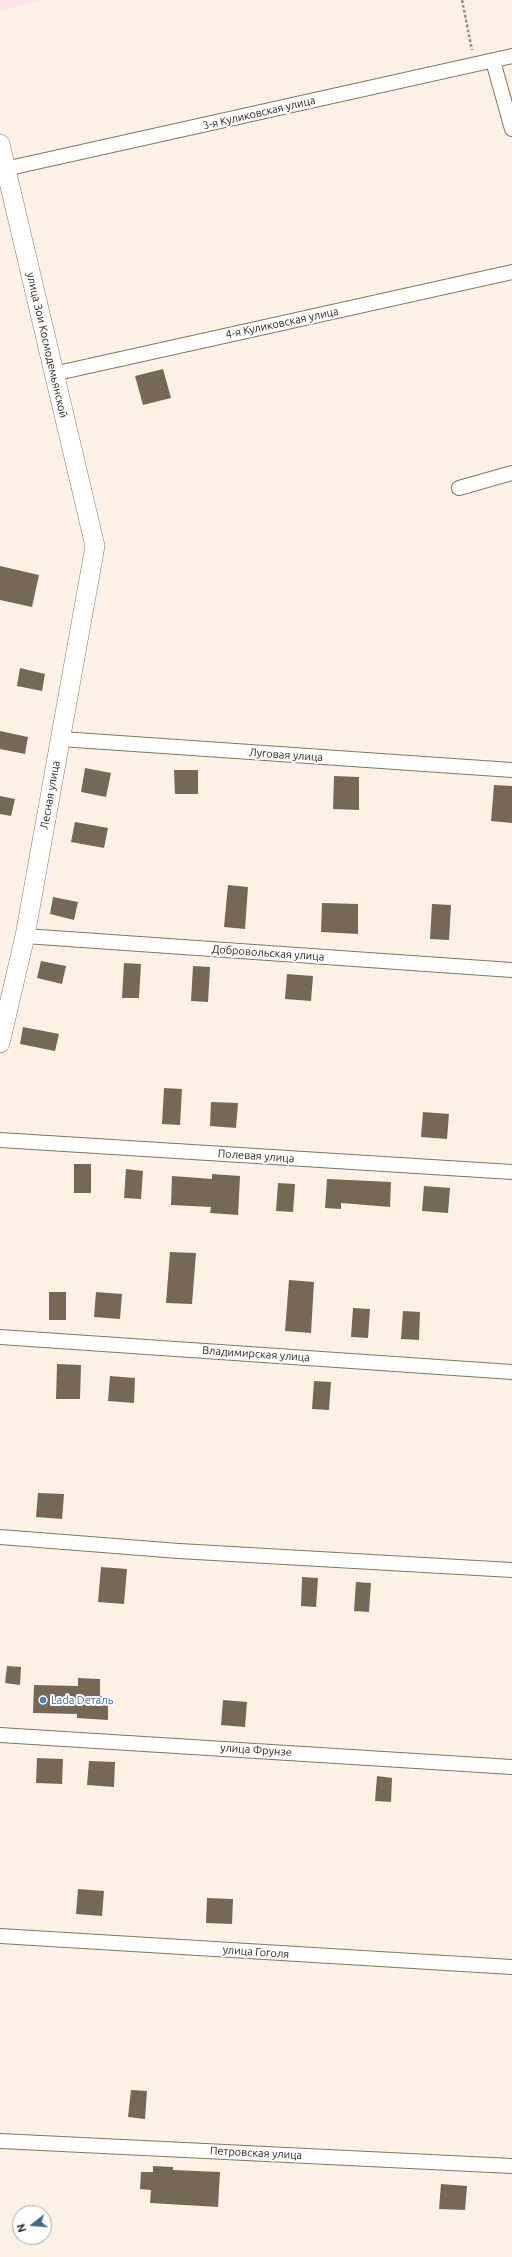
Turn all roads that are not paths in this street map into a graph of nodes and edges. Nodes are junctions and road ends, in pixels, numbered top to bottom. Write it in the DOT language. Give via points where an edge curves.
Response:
graph roads {
  1 [pos="512,56"];
  2 [pos="493,61"];
  3 [pos="512,129"];
  4 [pos="0,144"];
  5 [pos="5,169"];
  6 [pos="512,272"];
  7 [pos="53,374"];
  8 [pos="512,473"];
  9 [pos="459,488"];
  10 [pos="96,546"];
  11 [pos="61,738"];
  12 [pos="512,770"];
  13 [pos="25,936"];
  14 [pos="512,970"];
  15 [pos="0,1043"];
  16 [pos="0,1140"];
  17 [pos="512,1172"];
  18 [pos="0,1337"];
  19 [pos="512,1372"];
  20 [pos="0,1538"];
  21 [pos="512,1570"];
  22 [pos="0,1735"];
  23 [pos="512,1767"];
  24 [pos="0,1936"];
  25 [pos="512,1967"];
  26 [pos="0,2141"];
  27 [pos="512,2166"];
  1 -- 2 [label="street, 3-я Куликовская улица"];
  2 -- 3 [label="street"];
  2 -- 5 [label="street, 3-я Куликовская улица"];
  4 -- 5 [label="street, улица Зои Космодемьянской"];
  5 -- 7 [label="street, улица Зои Космодемьянской"];
  6 -- 7 [label="street, 4-я Куликовская улица"];
  7 -- 10 [label="street, улица Зои Космодемьянской"];
  8 -- 9 [label="street"];
  10 -- 11 [label="street, Лесная улица"];
  11 -- 12 [label="street, Луговая улица"];
  11 -- 13 [label="street, Лесная улица"];
  13 -- 14 [label="street, Добровольская улица"];
  13 -- 15 [label="street, Лесная улица"];
  16 -- 17 [label="street, Полевая улица"];
  18 -- 19 [label="street, Владимирская улица"];
  20 -- 21 [label="street"];
  22 -- 23 [label="street, улица Фрунзе"];
  24 -- 25 [label="street, улица Гоголя"];
  26 -- 27 [label="street, Петровская улица"];
}
